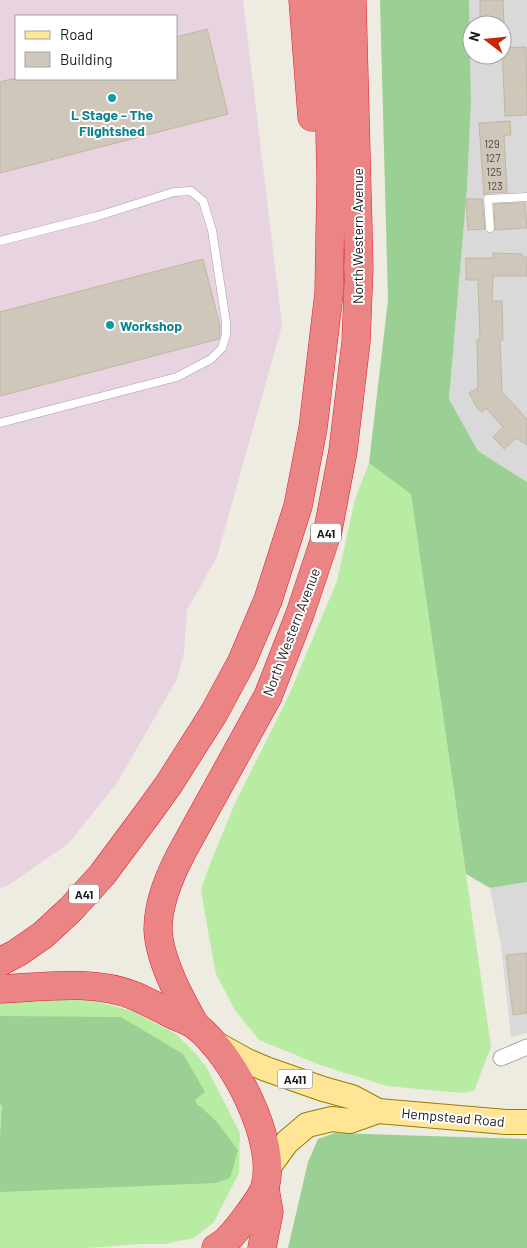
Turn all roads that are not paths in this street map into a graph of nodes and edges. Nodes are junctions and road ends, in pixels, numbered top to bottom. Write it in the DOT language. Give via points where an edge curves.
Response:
graph roads {
  1 [pos="303,0"];
  2 [pos="327,0"];
  3 [pos="352,0"];
  4 [pos="527,196"];
  5 [pos="490,228"];
  6 [pos="0,241"];
  7 [pos="319,373"];
  8 [pos="0,423"];
  9 [pos="151,809"];
  10 [pos="0,947"];
  11 [pos="0,962"];
  12 [pos="0,989"];
  13 [pos="204,1034"];
  14 [pos="527,1047"];
  15 [pos="501,1058"];
  16 [pos="378,1111"];
  17 [pos="527,1122"];
  18 [pos="266,1179"];
  19 [pos="216,1248"];
  20 [pos="262,1248"];
  1 -- 7 [label="highway" via="315,183"];
  2 -- 7 [label="highway, North Western Avenue / A41" via="331,178 329,293"];
  3 -- 13 [label="highway, North Western Avenue / A41" via="359,268 356,342 344,451 328,530 268,696 174,867 161,902 158,929 164,955 178,994"];
  4 -- 5 [label="lane" via="488,199"];
  6 -- 8 [label="lane" via="191,190 203,202 212,230 226,335 222,348 211,359 177,377"];
  7 -- 9 [label="highway, North Western Avenue / A41" via="313,428 298,506 268,600 242,661 214,713"];
  9 -- 10 [label="highway" via="113,843 44,916"];
  9 -- 11 [label="highway, North Western Avenue / A41" via="102,875 71,909 43,935"];
  12 -- 13 [label="highway" via="104,988 133,996"];
  13 -- 16 [label="main road, Hempstead Road / A411" via="247,1061 352,1097"];
  13 -- 18 [label="highway, North Western Avenue" via="240,1080 254,1110 262,1138"];
  14 -- 15 [label="street"];
  16 -- 17 [label="main road, Hempstead Road / A411"];
  16 -- 18 [label="main road, Hempstead Road / A411" via="350,1121 332,1120 308,1125 287,1142"];
  18 -- 19 [label="highway" via="241,1223"];
  18 -- 20 [label="highway, North Western Avenue" via="269,1212"];
}
